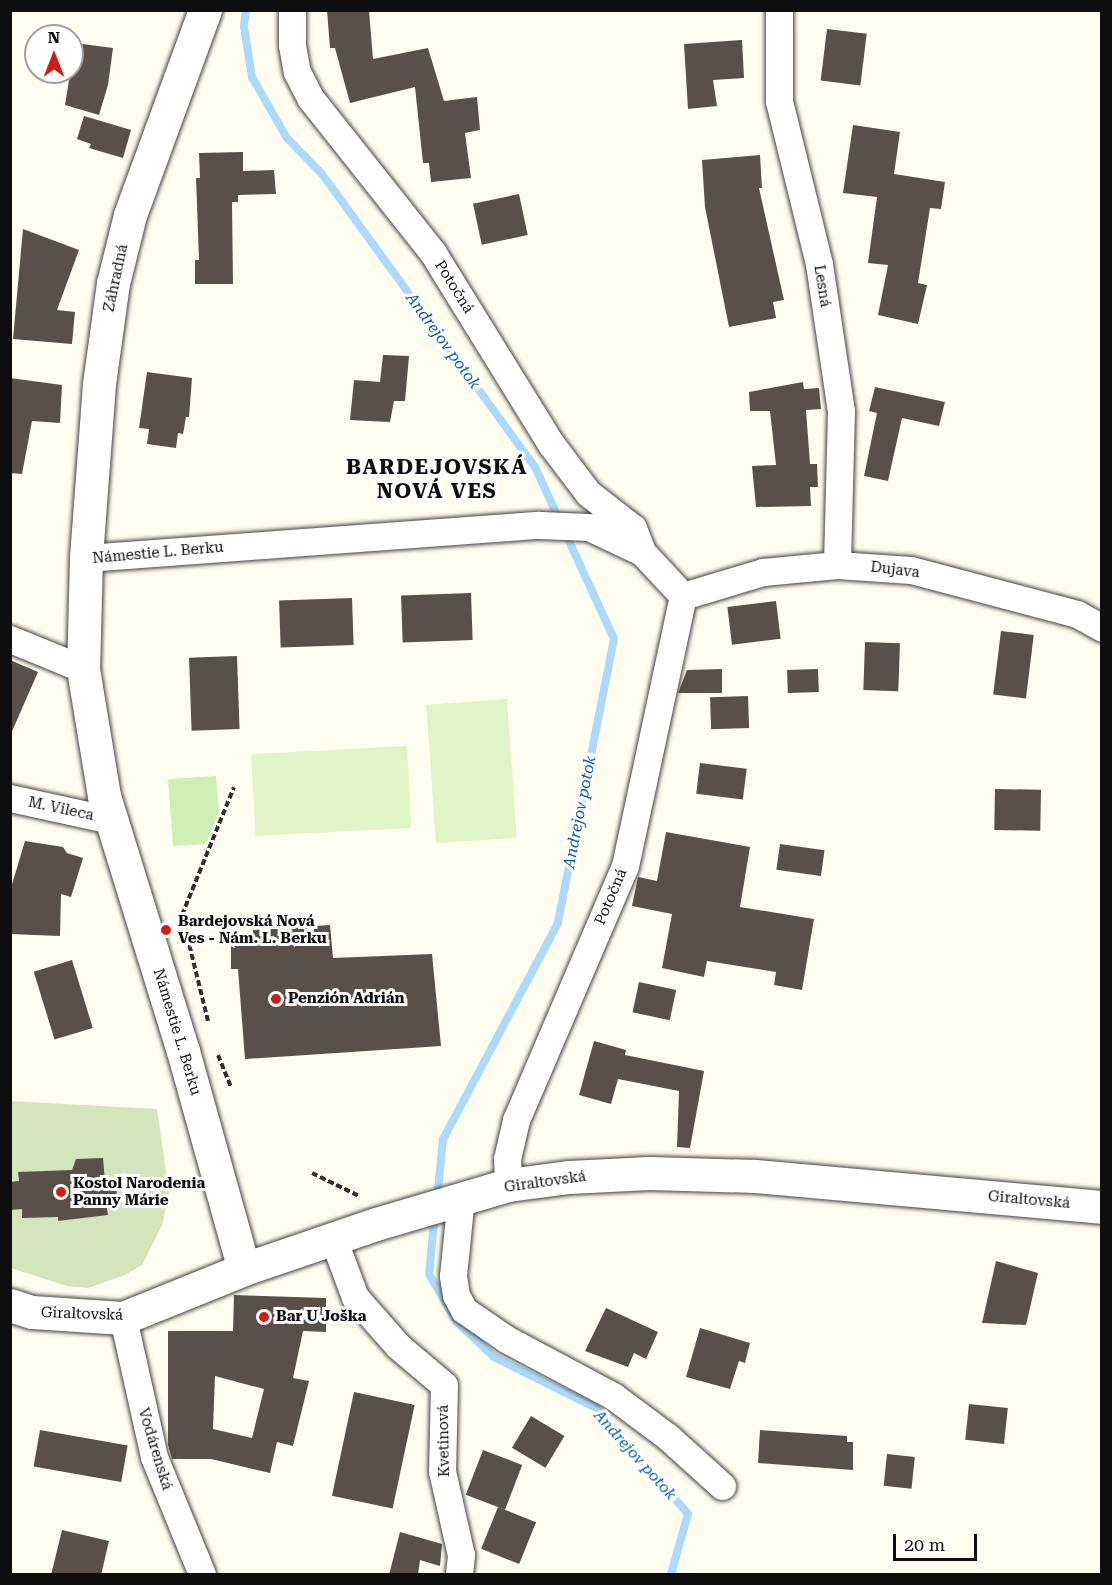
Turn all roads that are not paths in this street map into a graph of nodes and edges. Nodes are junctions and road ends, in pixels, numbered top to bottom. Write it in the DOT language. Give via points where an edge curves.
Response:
graph roads {
  1 [pos="205,10"];
  2 [pos="292,10"];
  3 [pos="779,10"];
  4 [pos="642,552"];
  5 [pos="86,558"];
  6 [pos="837,565"];
  7 [pos="683,596"];
  8 [pos="1101,628"];
  9 [pos="10,639"];
  10 [pos="83,669"];
  11 [pos="10,798"];
  12 [pos="111,820"];
  13 [pos="508,1185"];
  14 [pos="461,1197"];
  15 [pos="1101,1207"];
  16 [pos="333,1238"];
  17 [pos="244,1269"];
  18 [pos="10,1305"];
  19 [pos="123,1318"];
  20 [pos="722,1486"];
  21 [pos="202,1575"];
  22 [pos="459,1575"];
  1 -- 5 [label="street, Záhradná" via="130,215 113,283 100,374"];
  2 -- 4 [label="street, Potočná" via="297,72 310,99 433,253 551,444 588,493 633,528"];
  3 -- 6 [label="street, Lesná" via="779,101 819,264 841,411"];
  4 -- 5 [label="street, Námestie L. Berku" via="589,527 539,525"];
  4 -- 7 [label="street, Námestie L. Berku"];
  5 -- 10 [label="street, Námestie L. Berku"];
  6 -- 7 [label="street, Dujava" via="763,572"];
  6 -- 8 [label="street, Dujava" via="911,570 1077,614"];
  7 -- 13 [label="street, Potočná" via="625,866 516,1120 507,1159"];
  9 -- 10 [label="street"];
  10 -- 12 [label="street, Námestie L. Berku" via="94,748"];
  11 -- 12 [label="street, M. Vileca"];
  12 -- 17 [label="street, Námestie L. Berku" via="196,1095"];
  13 -- 14 [label="street, Giraltovská"];
  13 -- 15 [label="street, Giraltovská" via="598,1175 703,1174"];
  14 -- 16 [label="street, Giraltovská" via="376,1210"];
  14 -- 20 [label="street" via="453,1276 464,1310 506,1340 613,1396 668,1437"];
  16 -- 17 [label="street, Giraltovská"];
  16 -- 22 [label="street, Kvetinová" via="355,1296 398,1346 444,1385 442,1471 461,1555"];
  17 -- 19 [label="street, Giraltovská"];
  18 -- 19 [label="street, Giraltovská" via="32,1312"];
  19 -- 21 [label="street, Vodárenská" via="154,1457"];
}
